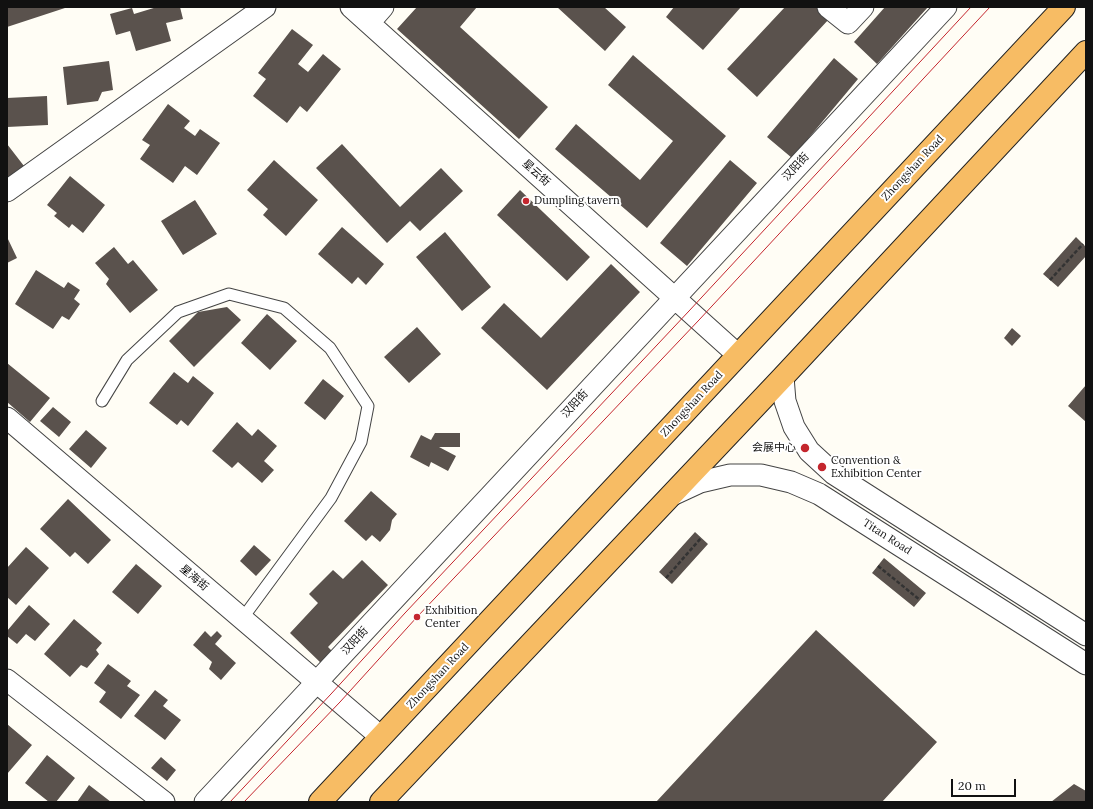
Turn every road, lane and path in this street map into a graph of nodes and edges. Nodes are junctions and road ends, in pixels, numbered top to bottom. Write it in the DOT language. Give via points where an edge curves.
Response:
graph roads {
  1 [pos="265,7"];
  2 [pos="351,7"];
  3 [pos="383,7"];
  4 [pos="828,7"];
  5 [pos="863,7"];
  6 [pos="946,7"];
  7 [pos="1064,7"];
  8 [pos="369,24"];
  9 [pos="1086,52"];
  10 [pos="7,191"];
  11 [pos="1083,244"];
  12 [pos="1050,280"];
  13 [pos="674,298"];
  14 [pos="738,355"];
  15 [pos="782,377"];
  16 [pos="102,401"];
  17 [pos="7,418"];
  18 [pos="670,496"];
  19 [pos="701,538"];
  20 [pos="878,566"];
  21 [pos="666,578"];
  22 [pos="920,600"];
  23 [pos="242,619"];
  24 [pos="1086,635"];
  25 [pos="1086,664"];
  26 [pos="7,680"];
  27 [pos="316,682"];
  28 [pos="381,737"];
  29 [pos="419,762"];
  30 [pos="164,802"];
  31 [pos="205,802"];
  32 [pos="320,802"];
  33 [pos="381,802"];
  34 [pos="395,802"];
  1 -- 10 [label="street"];
  2 -- 8 [label="street, 星云街"];
  3 -- 8 [label="street"];
  4 -- 5 [label="street" via="848,23"];
  6 -- 13 [label="street, 汉阳街"];
  7 -- 14 [label="highway, Zhongshan Road"];
  8 -- 13 [label="street, 星云街"];
  9 -- 15 [label="highway"];
  11 -- 12 [label="path"];
  13 -- 14 [label="street, 星云街"];
  13 -- 27 [label="street, 汉阳街"];
  14 -- 28 [label="highway, Zhongshan Road"];
  15 -- 18 [label="highway"];
  15 -- 24 [label="street" via="785,401 794,427 809,451 834,474"];
  16 -- 23 [label="lane" via="127,360 178,312 229,294 284,308 330,348 364,399 368,406 361,442 331,498"];
  17 -- 23 [label="street, 星海街"];
  18 -- 25 [label="street, Titan Road" via="700,482 730,475 761,475 791,482 820,494"];
  18 -- 29 [label="highway"];
  19 -- 21 [label="path"];
  20 -- 22 [label="path"];
  23 -- 27 [label="street, 星海街"];
  26 -- 30 [label="street"];
  27 -- 28 [label="street, 星海街"];
  27 -- 31 [label="street, 汉阳街"];
  28 -- 32 [label="highway, Zhongshan Road"];
  29 -- 33 [label="highway"];
  29 -- 34 [label="highway"];
}
